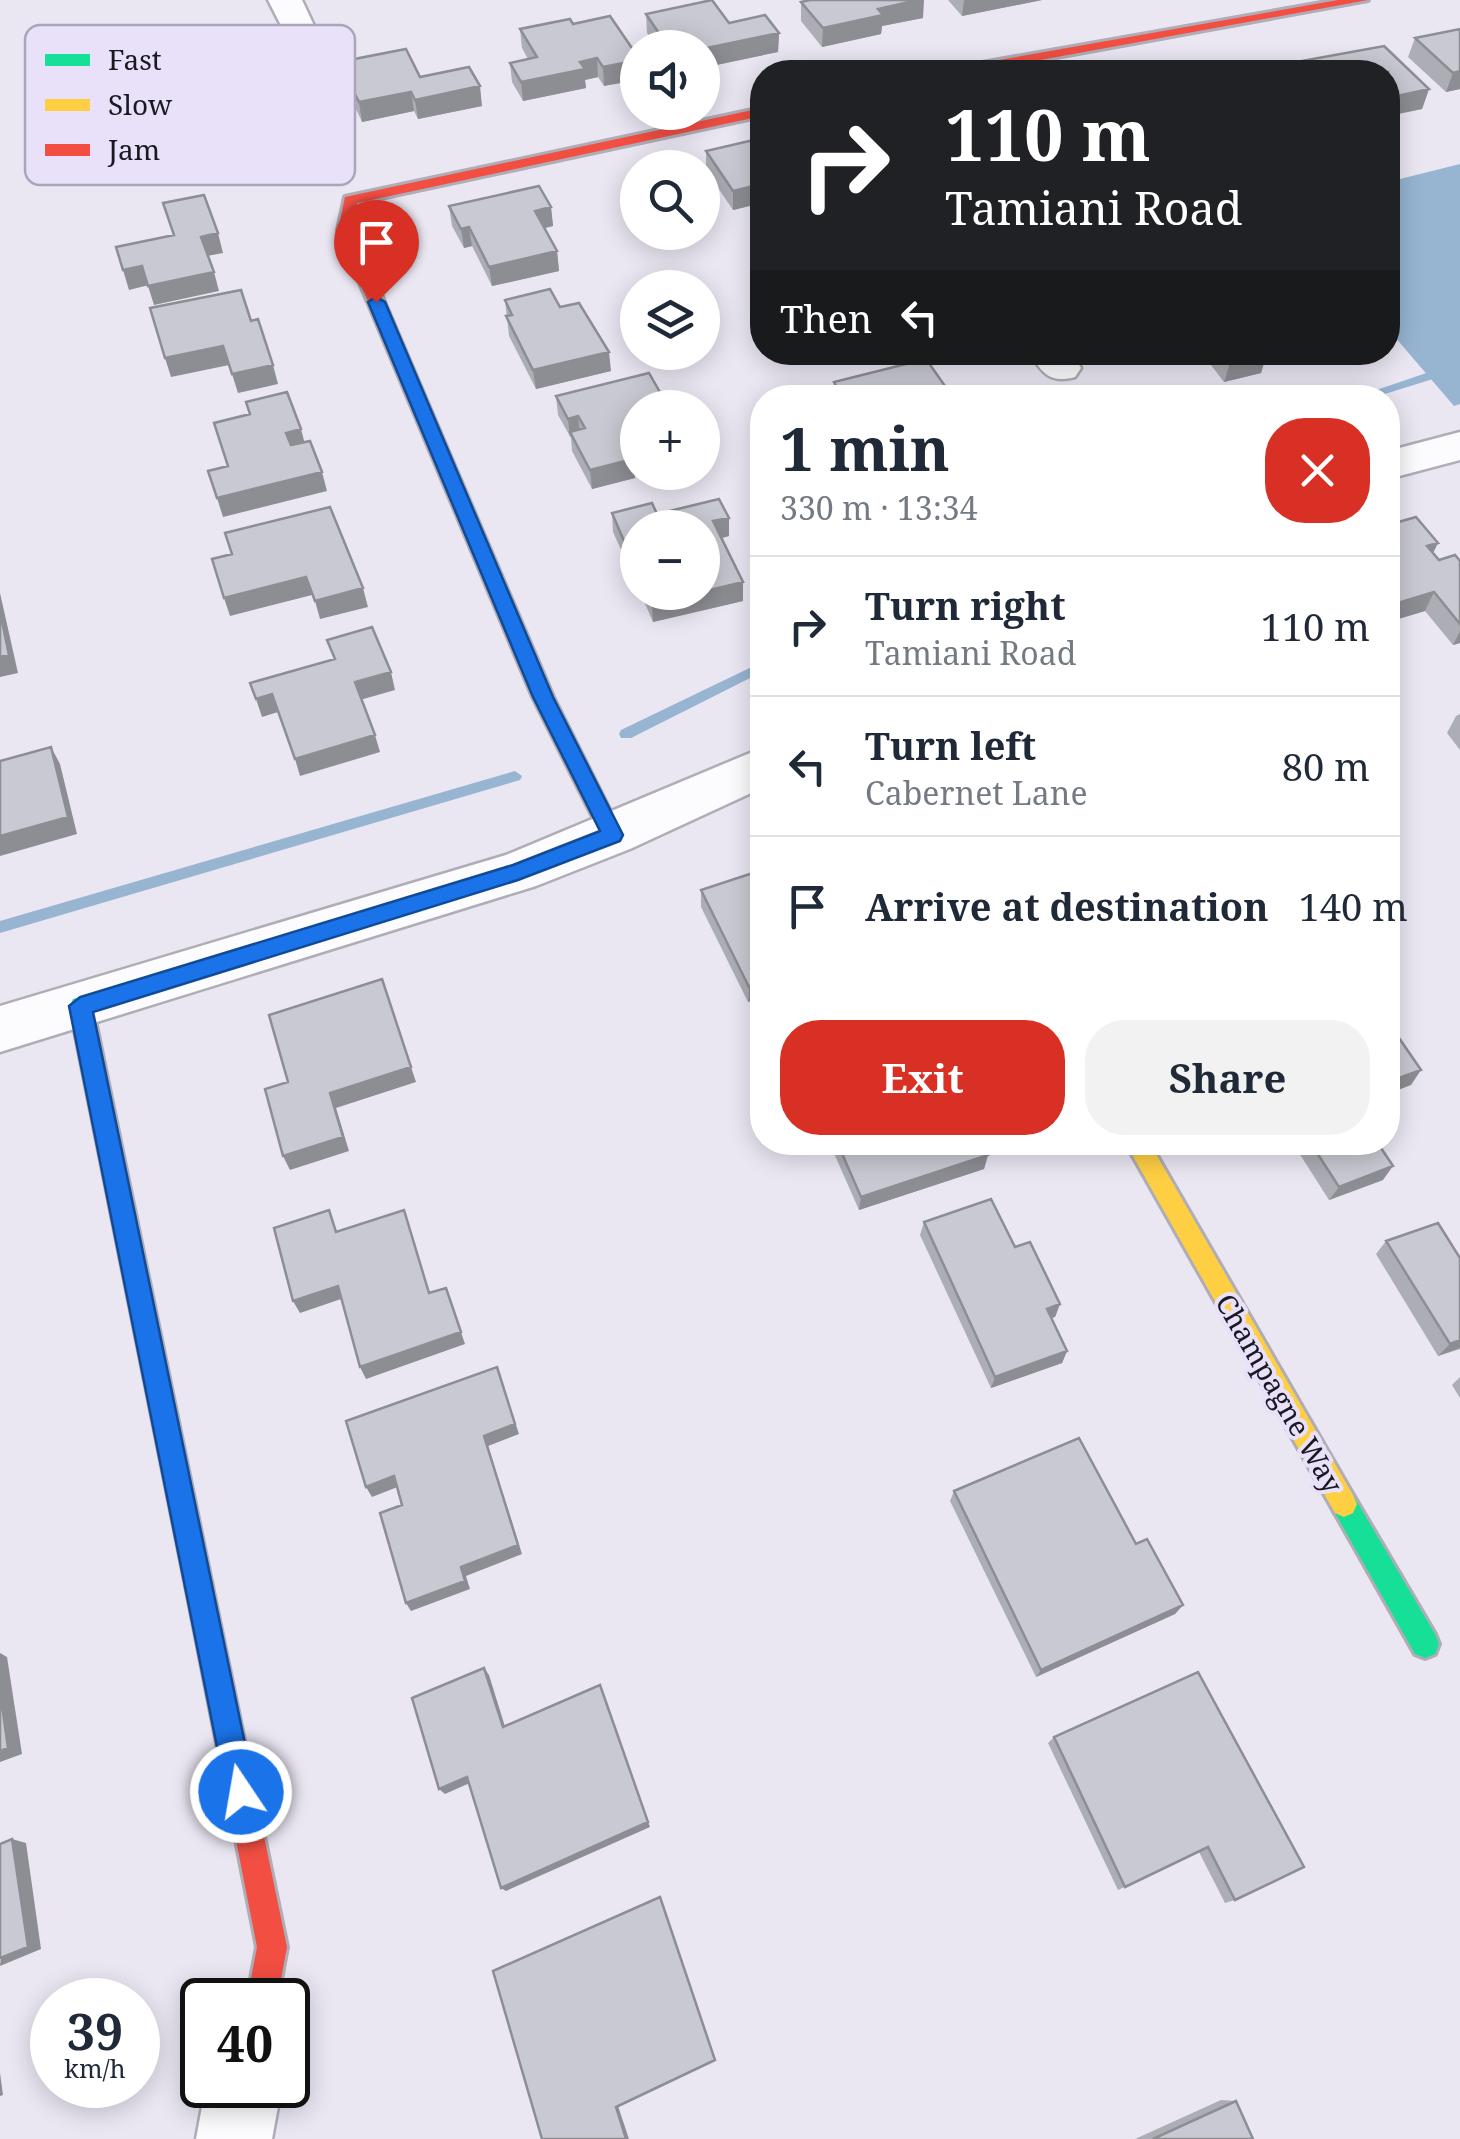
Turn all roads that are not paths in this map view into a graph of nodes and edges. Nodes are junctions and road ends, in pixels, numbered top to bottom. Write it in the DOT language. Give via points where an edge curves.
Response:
graph roads {
  1 [pos="285,0"];
  2 [pos="1360,0"];
  3 [pos="297,25"];
  4 [pos="1022,60"];
  5 [pos="750,115"];
  6 [pos="1459,447"];
  7 [pos="1400,462"];
  8 [pos="750,772"];
  9 [pos="612,835"];
  10 [pos="80,1006"];
  11 [pos="0,1029"];
  12 [pos="1143,1155"];
  13 [pos="1425,1644"];
  14 [pos="266,1978"];
  15 [pos="240,2108"];
  16 [pos="234,2139"];
  1 -- 3 [label="street"];
  2 -- 4 [label="street"];
  5 -- 9 [label="street" via="350,200 346,230 543,697"];
  6 -- 7 [label="street"];
  8 -- 9 [label="street"];
  9 -- 10 [label="street" via="518,872"];
  10 -- 11 [label="street"];
  10 -- 14 [label="street" via="272,1947"];
  12 -- 13 [label="street, Champagne Way"];
  15 -- 16 [label="street"];
}
